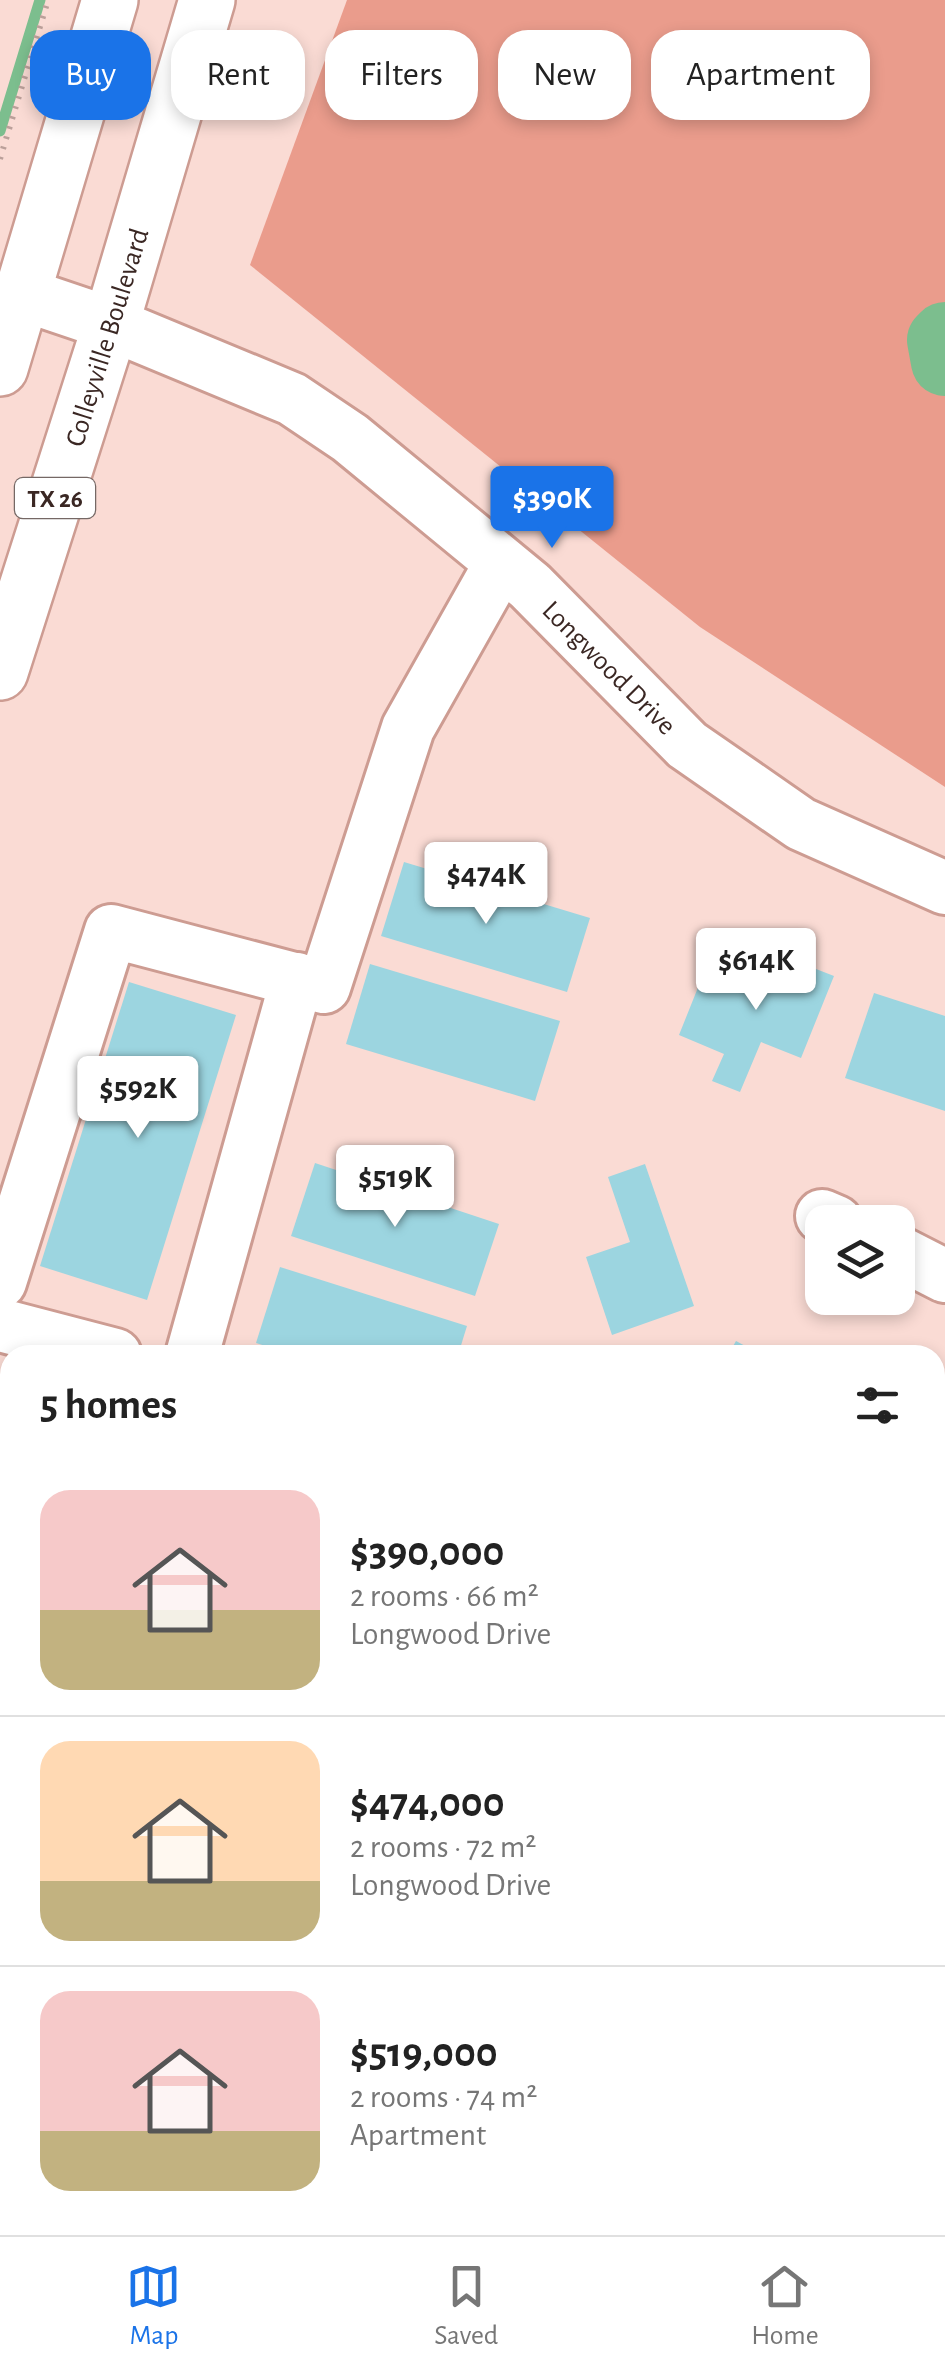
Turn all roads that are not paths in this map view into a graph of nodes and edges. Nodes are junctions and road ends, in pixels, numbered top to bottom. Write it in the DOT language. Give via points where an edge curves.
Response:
graph roads {
  1 [pos="110,0"];
  2 [pos="207,0"];
  3 [pos="22,294"];
  4 [pos="111,324"];
  5 [pos="0,368"];
  6 [pos="501,563"];
  7 [pos="0,672"];
  8 [pos="945,888"];
  9 [pos="297,979"];
  10 [pos="915,1261"];
  11 [pos="945,1276"];
  12 [pos="0,1282"];
  13 [pos="0,1325"];
  14 [pos="77,1345"];
  15 [pos="195,1345"];
  1 -- 3 [label="main road"];
  2 -- 4 [label="main road, Colleyville Boulevard / TX 26"];
  3 -- 4 [label="street, Longwood Drive"];
  3 -- 5 [label="main road"];
  4 -- 6 [label="street, Longwood Drive" via="292,399 350,438"];
  4 -- 7 [label="main road, Colleyville Boulevard / TX 26"];
  6 -- 8 [label="street, Longwood Drive" via="688,745 800,824"];
  6 -- 9 [label="street" via="408,728 324,986"];
  9 -- 12 [label="street" via="111,931"];
  9 -- 15 [label="street"];
  10 -- 11 [label="street"];
  13 -- 14 [label="street"];
}
